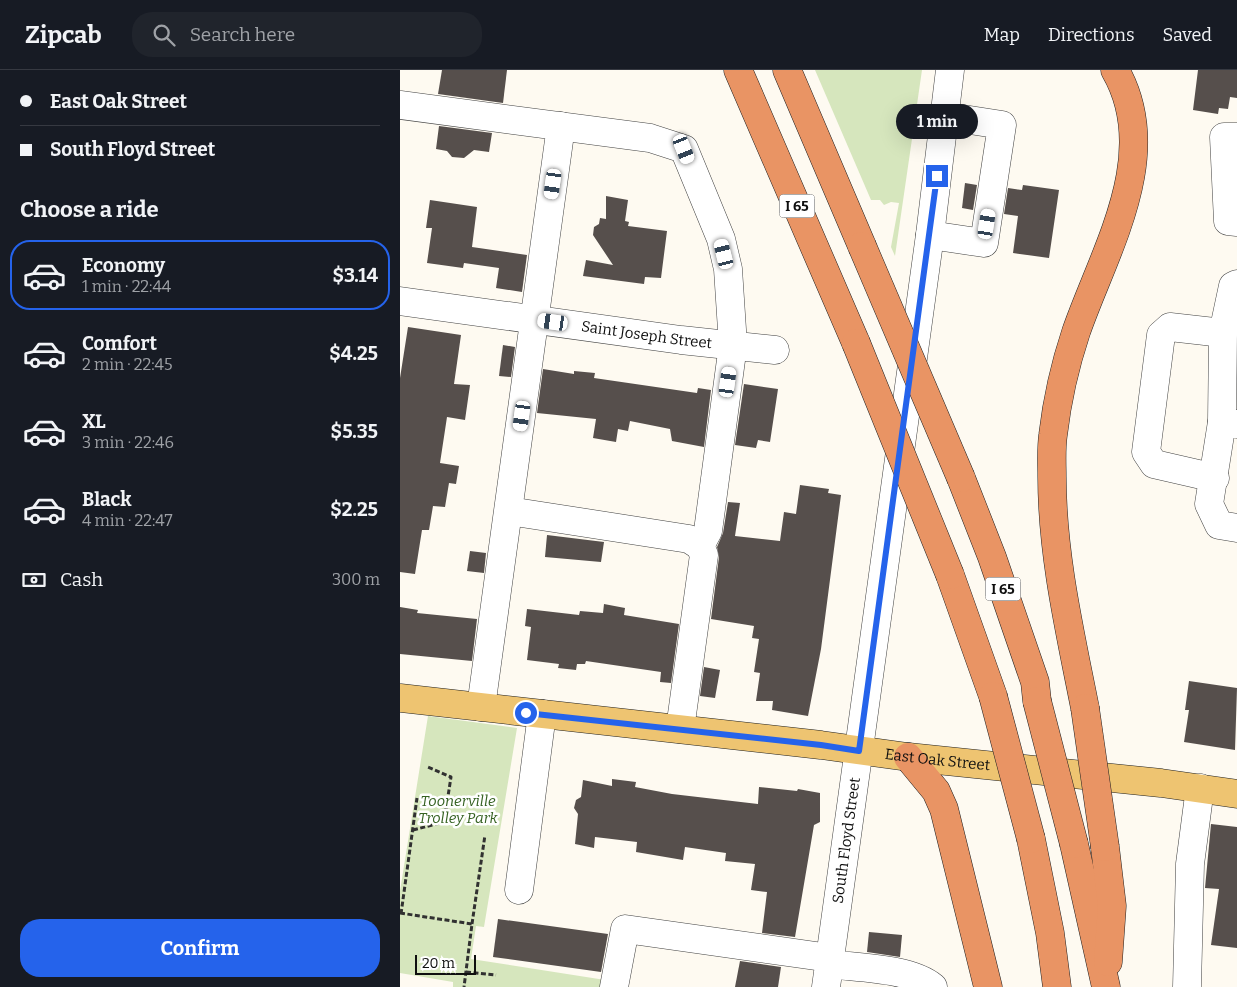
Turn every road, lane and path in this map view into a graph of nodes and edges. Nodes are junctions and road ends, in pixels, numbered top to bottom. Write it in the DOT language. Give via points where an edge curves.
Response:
graph roads {
  1 [pos="738,70"];
  2 [pos="787,70"];
  3 [pos="950,70"];
  4 [pos="1116,70"];
  5 [pos="400,105"];
  6 [pos="944,116"];
  7 [pos="561,126"];
  8 [pos="1237,137"];
  9 [pos="1237,222"];
  10 [pos="930,235"];
  11 [pos="1237,284"];
  12 [pos="400,301"];
  13 [pos="535,320"];
  14 [pos="1223,333"];
  15 [pos="733,345"];
  16 [pos="775,350"];
  17 [pos="1229,423"];
  18 [pos="1215,478"];
  19 [pos="509,511"];
  20 [pos="1237,528"];
  21 [pos="700,546"];
  22 [pos="400,698"];
  23 [pos="481,707"];
  24 [pos="542,714"];
  25 [pos="680,729"];
  26 [pos="859,751"];
  27 [pos="908,757"];
  28 [pos="428,767"];
  29 [pos="1200,788"];
  30 [pos="1237,794"];
  31 [pos="417,798"];
  32 [pos="413,830"];
  33 [pos="485,835"];
  34 [pos="519,890"];
  35 [pos="400,914"];
  36 [pos="472,924"];
  37 [pos="829,970"];
  38 [pos="466,972"];
  39 [pos="496,975"];
  40 [pos="464,987"];
  41 [pos="614,987"];
  42 [pos="933,987"];
  43 [pos="988,987"];
  44 [pos="1058,987"];
  45 [pos="1106,987"];
  46 [pos="1187,987"];
  1 -- 44 [label="highway, I 65, bridge" via="856,343 950,575 993,696 1031,839"];
  2 -- 45 [label="highway, I 65, bridge" via="992,556 1035,682"];
  3 -- 6 [label="street, South Floyd Street"];
  4 -- 45 [label="highway, bridge" via="1133,120 1132,168 1118,222 1064,373 1052,436 1052,509 1059,569 1085,708 1112,906"];
  5 -- 7 [label="street"];
  6 -- 10 [label="street, South Floyd Street"];
  6 -- 10 [label="street" via="1002,125 984,243"];
  7 -- 13 [label="street"];
  7 -- 15 [label="street" via="650,138 684,149 721,239 728,268"];
  8 -- 9 [label="street" via="1224,137 1228,221"];
  10 -- 26 [label="street, South Floyd Street"];
  11 -- 14 [label="street" via="1233,286"];
  12 -- 13 [label="street, Saint Joseph Street"];
  13 -- 15 [label="street, Saint Joseph Street"];
  13 -- 19 [label="street"];
  14 -- 17 [label="street"];
  14 -- 18 [label="street" via="1170,327 1161,335 1146,452 1154,464"];
  15 -- 16 [label="street, Saint Joseph Street"];
  15 -- 21 [label="street" via="708,532"];
  17 -- 18 [label="street"];
  18 -- 20 [label="street" via="1209,504 1219,525"];
  19 -- 21 [label="street" via="689,539"];
  19 -- 23 [label="street"];
  21 -- 25 [label="street" via="704,555"];
  22 -- 23 [label="main road, East Oak Street"];
  23 -- 24 [label="main road, East Oak Street"];
  24 -- 25 [label="main road, East Oak Street"];
  24 -- 34 [label="street"];
  25 -- 26 [label="main road, East Oak Street"];
  26 -- 27 [label="main road, East Oak Street"];
  26 -- 37 [label="street, South Floyd Street"];
  27 -- 29 [label="main road, East Oak Street"];
  27 -- 43 [label="highway" via="936,791 944,808"];
  28 -- 32 [label="path" via="450,777 444,822"];
  29 -- 30 [label="main road, East Oak Street"];
  29 -- 46 [label="street" via="1190,864"];
  31 -- 32 [label="path"];
  32 -- 35 [label="path"];
  33 -- 36 [label="path"];
  35 -- 36 [label="path"];
  36 -- 38 [label="path"];
  37 -- 41 [label="street" via="625,929"];
  37 -- 42 [label="street" via="898,973 924,980"];
  38 -- 39 [label="path"];
  38 -- 40 [label="path"];
}
